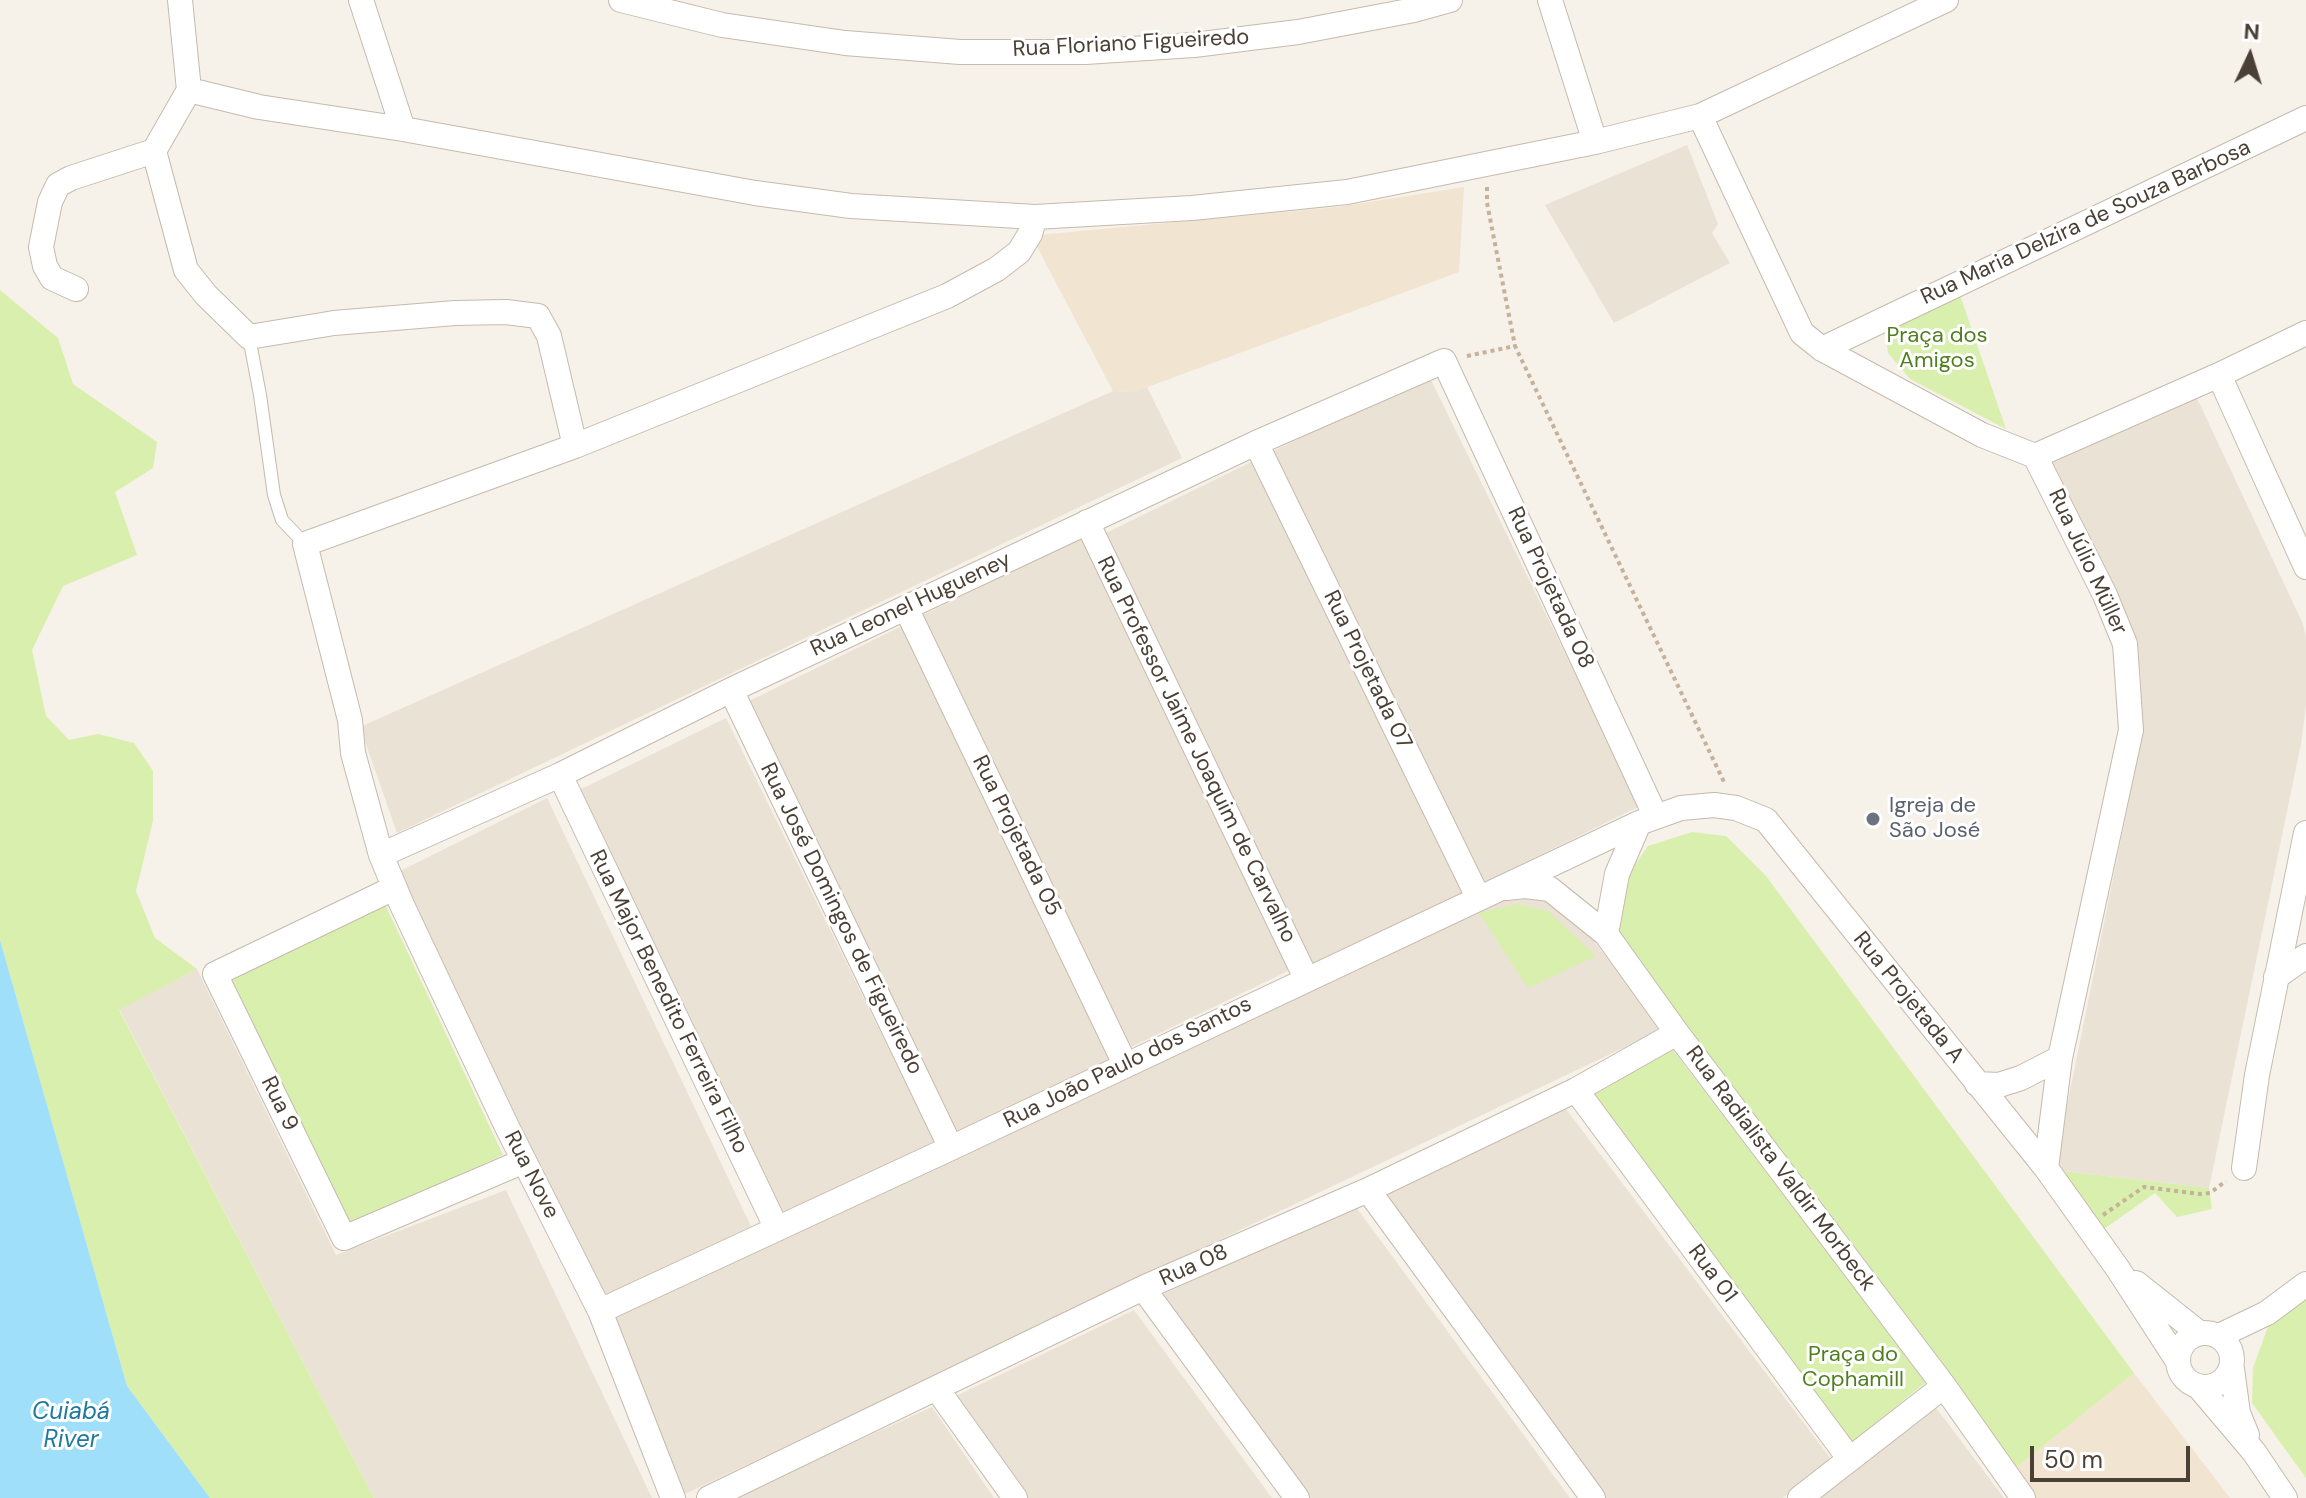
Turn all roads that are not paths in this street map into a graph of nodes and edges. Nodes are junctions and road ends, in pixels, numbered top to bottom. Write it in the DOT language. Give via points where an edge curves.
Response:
graph roads {
  1 [pos="180,0"];
  2 [pos="361,0"];
  3 [pos="621,0"];
  4 [pos="1450,0"];
  5 [pos="1550,0"];
  6 [pos="1946,0"];
  7 [pos="189,90"];
  8 [pos="1700,116"];
  9 [pos="2306,118"];
  10 [pos="403,129"];
  11 [pos="1595,142"];
  12 [pos="154,151"];
  13 [pos="1035,217"];
  14 [pos="76,289"];
  15 [pos="2306,333"];
  16 [pos="249,337"];
  17 [pos="1822,349"];
  18 [pos="1444,361"];
  19 [pos="2219,375"];
  20 [pos="1256,443"];
  21 [pos="575,446"];
  22 [pos="2035,456"];
  23 [pos="1087,522"];
  24 [pos="305,544"];
  25 [pos="2306,567"];
  26 [pos="906,608"];
  27 [pos="731,690"];
  28 [pos="560,775"];
  29 [pos="1647,819"];
  30 [pos="2306,833"];
  31 [pos="381,855"];
  32 [pos="394,888"];
  33 [pos="1487,893"];
  34 [pos="1606,934"];
  35 [pos="2306,956"];
  36 [pos="2276,977"];
  37 [pos="1306,978"];
  38 [pos="1677,1033"];
  39 [pos="2060,1058"];
  40 [pos="1125,1064"];
  41 [pos="1977,1084"];
  42 [pos="1576,1090"];
  43 [pos="951,1148"];
  44 [pos="524,1161"];
  45 [pos="2046,1168"];
  46 [pos="2244,1168"];
  47 [pos="1368,1190"];
  48 [pos="777,1229"];
  49 [pos="2118,1269"];
  50 [pos="2306,1284"];
  51 [pos="1143,1288"];
  52 [pos="600,1311"];
  53 [pos="2221,1348"];
  54 [pos="2177,1360"];
  55 [pos="1944,1386"];
  56 [pos="2199,1387"];
  57 [pos="937,1389"];
  58 [pos="2254,1452"];
  59 [pos="1849,1458"];
  60 [pos="673,1498"];
  61 [pos="709,1498"];
  62 [pos="1015,1498"];
  63 [pos="1297,1498"];
  64 [pos="1593,1498"];
  65 [pos="1800,1498"];
  66 [pos="2023,1498"];
  67 [pos="2285,1498"];
  1 -- 7 [label="street"];
  2 -- 10 [label="street"];
  3 -- 4 [label="street, Rua Floriano Figueiredo" via="722,25 845,43 960,52 1085,52 1298,32"];
  5 -- 11 [label="street"];
  6 -- 8 [label="street"];
  7 -- 10 [label="street" via="259,107"];
  7 -- 12 [label="street"];
  8 -- 11 [label="street"];
  8 -- 17 [label="street" via="1802,333"];
  9 -- 17 [label="street, Rua Maria Delzira de Souza Barbosa"];
  10 -- 13 [label="street" via="755,193 851,206"];
  11 -- 13 [label="street" via="1347,192"];
  12 -- 14 [label="street" via="58,185 41,247 52,278"];
  12 -- 16 [label="street" via="186,270"];
  13 -- 21 [label="street" via="1019,252 947,296"];
  15 -- 19 [label="street"];
  16 -- 21 [label="street" via="334,323 455,313 538,316 549,336"];
  16 -- 24 [label="lane" via="274,495 282,520"];
  17 -- 22 [label="street" via="1982,435"];
  18 -- 20 [label="street, Rua Leonel Hugueney"];
  18 -- 29 [label="street, Rua Projetada 08"];
  19 -- 22 [label="street"];
  19 -- 25 [label="street"];
  20 -- 23 [label="street, Rua Leonel Hugueney"];
  20 -- 33 [label="street, Rua Projetada 07"];
  21 -- 24 [label="street"];
  22 -- 39 [label="street, Rua Júlio Müller" via="2125,644 2131,730"];
  23 -- 26 [label="street, Rua Leonel Hugueney"];
  23 -- 37 [label="street, Rua Professor Jaime Joaquim de Carvalho"];
  24 -- 31 [label="street, Rua Nove"];
  26 -- 27 [label="street, Rua Leonel Hugueney"];
  26 -- 40 [label="street, Rua Projetada 05"];
  27 -- 28 [label="street, Rua Leonel Hugueney"];
  27 -- 43 [label="street, Rua José Domingos de Figueiredo"];
  28 -- 31 [label="street, Rua Leonel Hugueney"];
  28 -- 48 [label="street, Rua Major Benedito Ferreira Filho"];
  29 -- 33 [label="street, Rua João Paulo dos Santos"];
  29 -- 34 [label="street" via="1617,874"];
  29 -- 41 [label="street, Rua Projetada A" via="1714,805 1766,820"];
  30 -- 36 [label="street"];
  31 -- 32 [label="street, Rua Nove"];
  32 -- 44 [label="street, Rua Nove"];
  32 -- 44 [label="street, Rua 9" via="215,974 344,1238"];
  33 -- 34 [label="street" via="1525,886 1550,889"];
  33 -- 37 [label="street, Rua João Paulo dos Santos"];
  34 -- 38 [label="street, Rua Radialista Valdir Morbeck"];
  35 -- 36 [label="street"];
  36 -- 46 [label="street"];
  37 -- 40 [label="street, Rua João Paulo dos Santos"];
  38 -- 42 [label="street, Rua 08"];
  38 -- 55 [label="street, Rua Radialista Valdir Morbeck"];
  39 -- 41 [label="street" via="1999,1085"];
  39 -- 45 [label="street, Rua Júlio Müller"];
  40 -- 43 [label="street, Rua João Paulo dos Santos"];
  41 -- 45 [label="street, Rua Projetada A"];
  42 -- 47 [label="street, Rua 08"];
  42 -- 59 [label="street, Rua 01"];
  43 -- 48 [label="street, Rua João Paulo dos Santos"];
  44 -- 52 [label="street, Rua Nove"];
  45 -- 49 [label="street, Rua Projetada A"];
  47 -- 51 [label="street, Rua 08"];
  47 -- 64 [label="street"];
  48 -- 52 [label="street, Rua João Paulo dos Santos"];
  49 -- 53 [label="street, Rua Projetada A"];
  49 -- 54 [label="street, Rua Projetada A"];
  50 -- 53 [label="street"];
  51 -- 57 [label="street, Rua 08"];
  51 -- 63 [label="street"];
  52 -- 60 [label="street, Rua Nove"];
  53 -- 54 [label="street" via="2185,1341"];
  53 -- 56 [label="street" via="2223,1381"];
  53 -- 58 [label="street"];
  54 -- 56 [label="street" via="2183,1376"];
  55 -- 59 [label="street"];
  55 -- 66 [label="street, Rua Radialista Valdir Morbeck"];
  56 -- 58 [label="street"];
  57 -- 61 [label="street, Rua 08"];
  57 -- 62 [label="street"];
  58 -- 67 [label="street"];
  59 -- 65 [label="street"];
}
